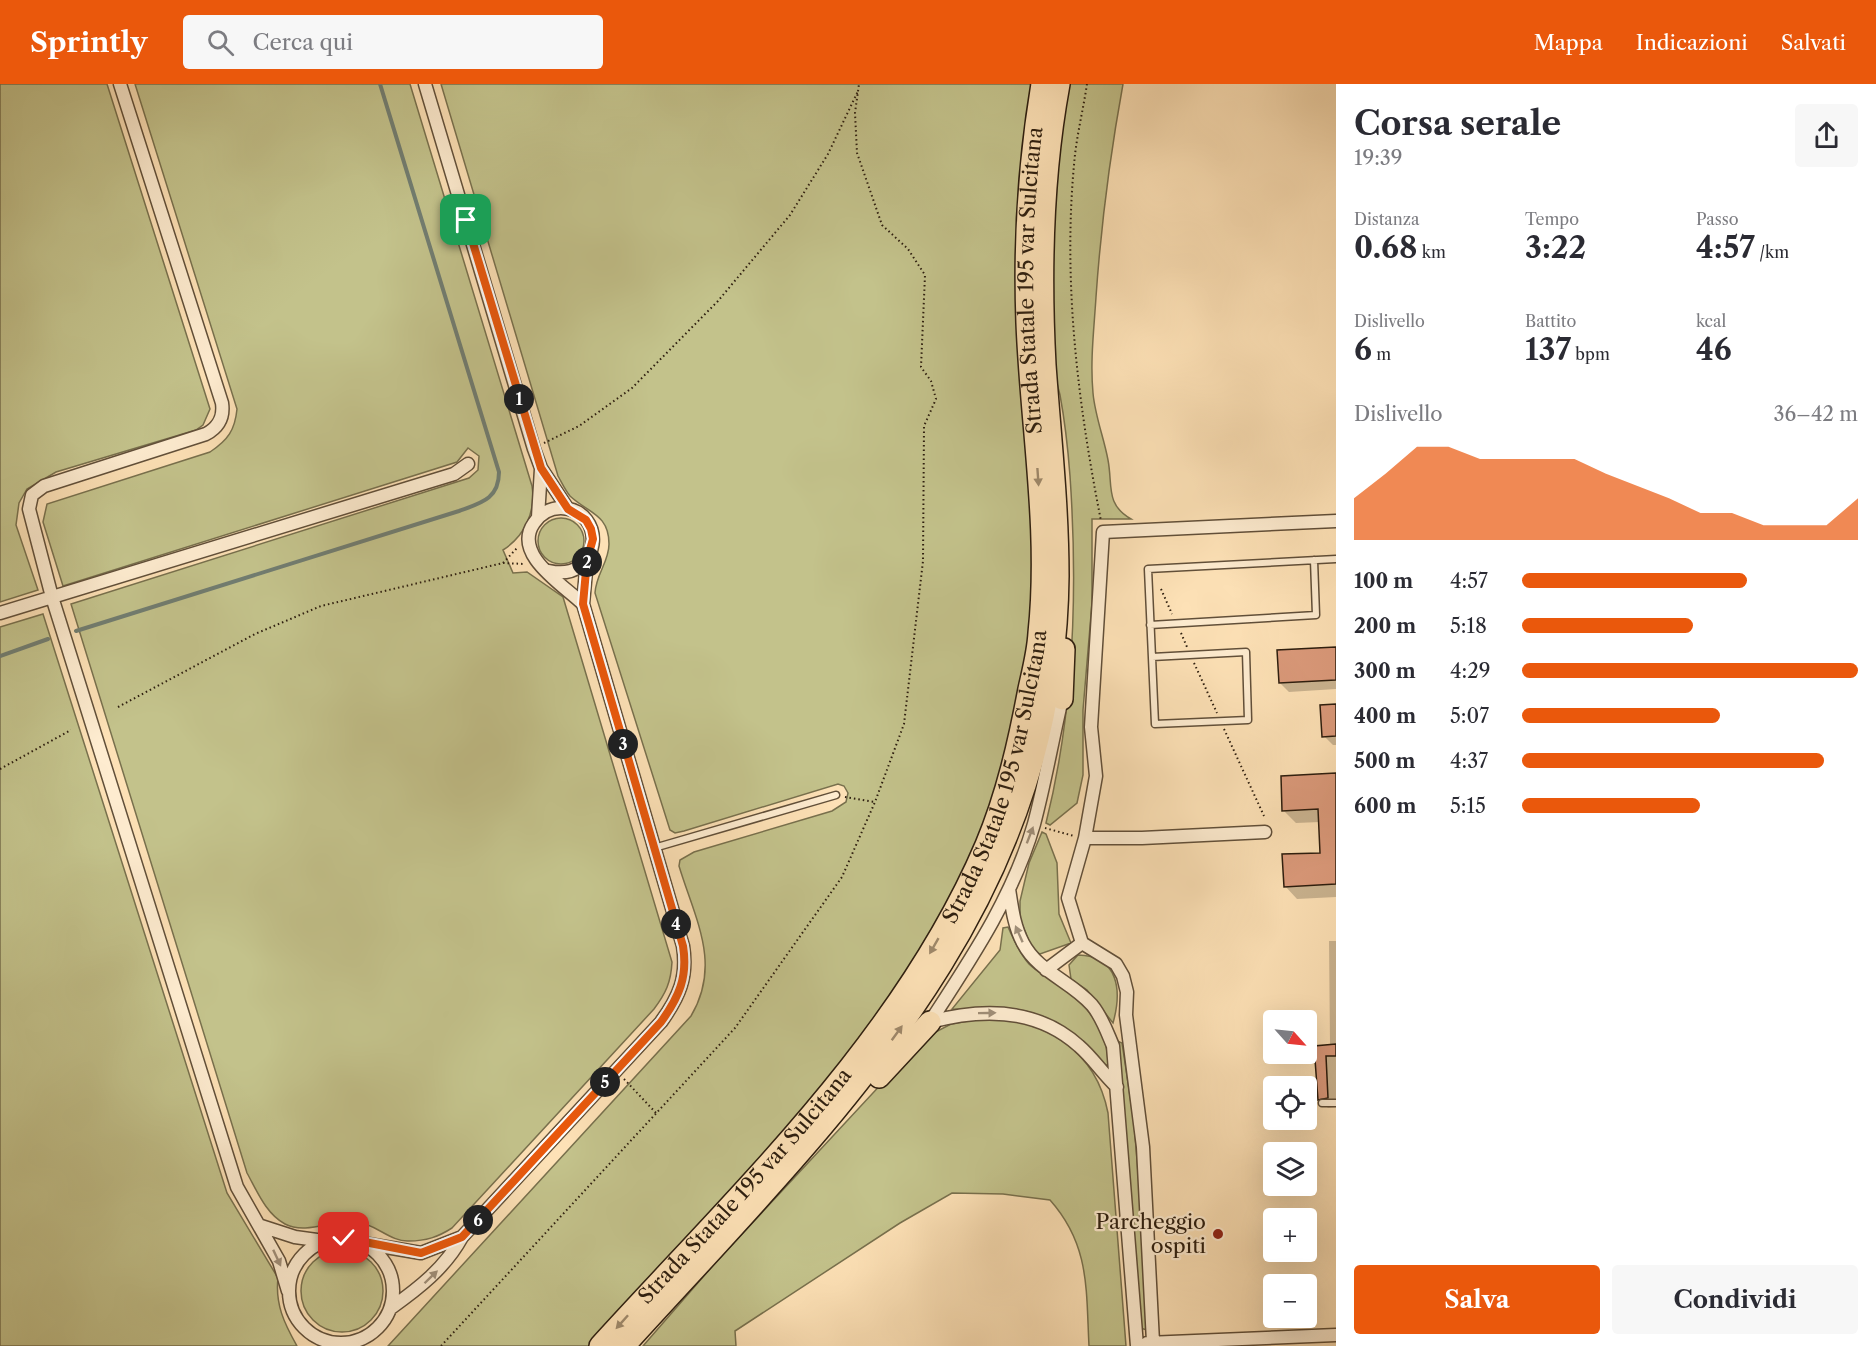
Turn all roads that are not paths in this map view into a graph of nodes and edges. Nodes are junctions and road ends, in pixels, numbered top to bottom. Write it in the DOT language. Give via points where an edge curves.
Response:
graph roads {
  1 [pos="120,84"];
  2 [pos="425,84"];
  3 [pos="1042,84"];
  4 [pos="1059,84"];
  5 [pos="468,464"];
  6 [pos="541,468"];
  7 [pos="568,509"];
  8 [pos="538,517"];
  9 [pos="1336,521"];
  10 [pos="1057,527"];
  11 [pos="1336,559"];
  12 [pos="587,560"];
  13 [pos="1314,560"];
  14 [pos="544,568"];
  15 [pos="52,597"];
  16 [pos="583,604"];
  17 [pos="0,613"];
  18 [pos="1150,625"];
  19 [pos="1152,657"];
  20 [pos="1062,699"];
  21 [pos="836,795"];
  22 [pos="1265,832"];
  23 [pos="1085,838"];
  24 [pos="654,849"];
  25 [pos="1009,889"];
  26 [pos="1082,943"];
  27 [pos="1046,970"];
  28 [pos="930,1022"];
  29 [pos="1117,1087"];
  30 [pos="855,1089"];
  31 [pos="1322,1103"];
  32 [pos="1336,1103"];
  33 [pos="261,1226"];
  34 [pos="462,1237"];
  35 [pos="325,1241"];
  36 [pos="363,1243"];
  37 [pos="288,1291"];
  38 [pos="391,1308"];
  39 [pos="1336,1335"];
  40 [pos="314,1341"];
  41 [pos="359,1342"];
  42 [pos="1153,1342"];
  43 [pos="1137,1345"];
  44 [pos="600,1346"];
  45 [pos="624,1346"];
  1 -- 15 [label="street" via="223,410 218,425 206,434 44,486 32,495 29,509"];
  2 -- 6 [label="street"];
  3 -- 44 [label="highway, Strada Statale 195 var Sulcitana, one-way" via="1026,246 1027,325 1041,524 1040,633 1019,743 1003,798 954,910 917,975 855,1061 811,1115"];
  4 -- 10 [label="highway, Strada Statale 195 var Sulcitana" via="1048,168 1042,290"];
  5 -- 15 [label="street" via="454,474"];
  6 -- 7 [label="street"];
  6 -- 8 [label="street"];
  7 -- 8 [label="street" via="546,511"];
  7 -- 12 [label="street" via="586,520 591,529 593,539"];
  8 -- 14 [label="street" via="528,536 530,551"];
  9 -- 23 [label="street" via="1103,532 1091,727 1096,776"];
  10 -- 20 [label="highway" via="1067,543 1068,570"];
  30 -- 10 [label="highway, Strada Statale 195 var Sulcitana, one-way" via="954,946 980,897 1020,799 1037,737 1054,634"];
  11 -- 13 [label="lane"];
  12 -- 14 [label="street" via="570,572"];
  12 -- 16 [label="street"];
  13 -- 18 [label="lane" via="1316,615"];
  13 -- 18 [label="lane" via="1148,569"];
  14 -- 16 [label="street"];
  15 -- 17 [label="street"];
  15 -- 33 [label="street" via="237,1187"];
  16 -- 24 [label="street"];
  18 -- 19 [label="lane"];
  19 -- 19 [label="lane" via="1246,652 1248,720 1155,724"];
  25 -- 20 [label="street, one-way" via="1034,826"];
  21 -- 24 [label="lane"];
  22 -- 23 [label="street"];
  23 -- 26 [label="street" via="1068,898"];
  24 -- 34 [label="street" via="686,965 675,1002 661,1022"];
  27 -- 25 [label="street, one-way" via="1019,935"];
  25 -- 28 [label="street" via="989,932"];
  26 -- 27 [label="street"];
  26 -- 42 [label="street" via="1116,964 1126,992 1143,1147"];
  27 -- 29 [label="street" via="1092,1005 1104,1023 1113,1046"];
  28 -- 29 [label="street, one-way" via="994,1012 1037,1020 1077,1043"];
  28 -- 30 [label="highway" via="872,1084"];
  29 -- 43 [label="street"];
  30 -- 45 [label="highway, Strada Statale 195 var Sulcitana"];
  31 -- 32 [label="lane"];
  33 -- 35 [label="street"];
  33 -- 37 [label="street, one-way" via="279,1261"];
  34 -- 36 [label="street" via="421,1253"];
  38 -- 34 [label="street, one-way" via="417,1290 451,1257"];
  35 -- 36 [label="street" via="344,1238"];
  35 -- 37 [label="street" via="308,1250 296,1264"];
  36 -- 38 [label="street" via="381,1256 391,1275"];
  37 -- 40 [label="street" via="296,1318"];
  38 -- 41 [label="street" via="375,1330"];
  39 -- 42 [label="street"];
  40 -- 41 [label="street"];
  42 -- 43 [label="street"];
}
